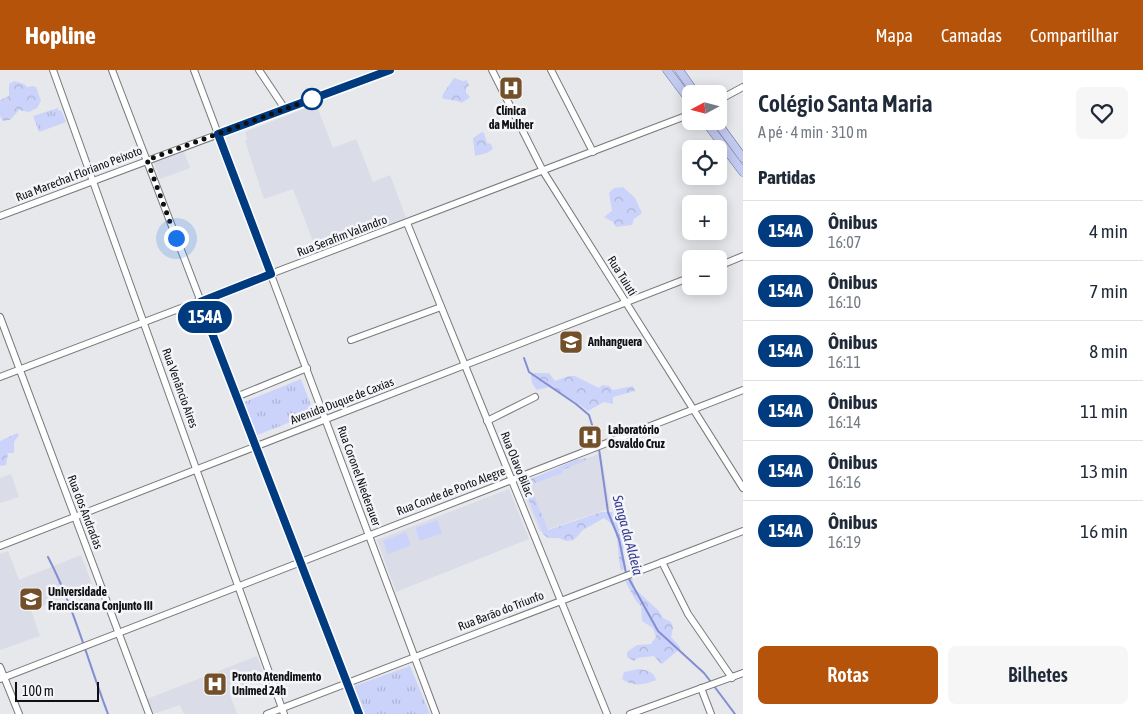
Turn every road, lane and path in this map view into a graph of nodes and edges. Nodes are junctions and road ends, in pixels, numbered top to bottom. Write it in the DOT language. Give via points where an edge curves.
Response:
graph roads {
  1 [pos="53,70"];
  2 [pos="112,70"];
  3 [pos="194,70"];
  4 [pos="258,70"];
  5 [pos="390,70"];
  6 [pos="492,70"];
  7 [pos="551,70"];
  8 [pos="667,70"];
  9 [pos="679,70"];
  10 [pos="690,85"];
  11 [pos="743,87"];
  12 [pos="682,90"];
  13 [pos="728,95"];
  14 [pos="285,109"];
  15 [pos="682,117"];
  16 [pos="712,130"];
  17 [pos="723,130"];
  18 [pos="218,134"];
  19 [pos="593,152"];
  20 [pos="743,158"];
  21 [pos="147,160"];
  22 [pos="542,171"];
  23 [pos="743,172"];
  24 [pos="93,180"];
  25 [pos="0,216"];
  26 [pos="407,223"];
  27 [pos="743,256"];
  28 [pos="727,263"];
  29 [pos="271,274"];
  30 [pos="682,281"];
  31 [pos="200,302"];
  32 [pos="626,304"];
  33 [pos="441,307"];
  34 [pos="0,317"];
  35 [pos="144,324"];
  36 [pos="351,340"];
  37 [pos="465,366"];
  38 [pos="307,368"];
  39 [pos="20,370"];
  40 [pos="0,377"];
  41 [pos="743,390"];
  42 [pos="236,396"];
  43 [pos="535,397"];
  44 [pos="693,410"];
  45 [pos="326,419"];
  46 [pos="488,421"];
  47 [pos="255,446"];
  48 [pos="197,469"];
  49 [pos="512,480"];
  50 [pos="743,488"];
  51 [pos="75,517"];
  52 [pos="743,531"];
  53 [pos="369,535"];
  54 [pos="0,546"];
  55 [pos="300,562"];
  56 [pos="662,562"];
  57 [pos="238,586"];
  58 [pos="560,600"];
  59 [pos="119,633"];
  60 [pos="414,656"];
  61 [pos="0,667"];
  62 [pos="743,674"];
  63 [pos="2,678"];
  64 [pos="732,678"];
  65 [pos="347,682"];
  66 [pos="701,688"];
  67 [pos="283,711"];
  68 [pos="19,714"];
  69 [pos="149,714"];
  70 [pos="266,714"];
  71 [pos="359,714"];
  72 [pos="436,714"];
  73 [pos="608,714"];
  74 [pos="630,714"];
  75 [pos="711,714"];
  1 -- 24 [label="street, Rua Venâncio Aires"];
  2 -- 21 [label="street"];
  3 -- 18 [label="street, Rua Coronel Niederauer"];
  4 -- 14 [label="street"];
  5 -- 14 [label="street, Rua Marechal Floriano Peixoto"];
  6 -- 22 [label="street, Rua Tuiuti"];
  7 -- 19 [label="street"];
  8 -- 12 [label="main road"];
  9 -- 10 [label="main road"];
  11 -- 13 [label="street"];
  14 -- 18 [label="street, Rua Marechal Floriano Peixoto"];
  15 -- 19 [label="street, Rua Serafim Valandro"];
  16 -- 23 [label="main road"];
  17 -- 20 [label="main road"];
  18 -- 21 [label="street, Rua Marechal Floriano Peixoto"];
  18 -- 29 [label="street, Rua Coronel Niederauer"];
  19 -- 22 [label="street, Rua Serafim Valandro"];
  21 -- 24 [label="street, Rua Marechal Floriano Peixoto"];
  21 -- 31 [label="street"];
  22 -- 26 [label="street, Rua Serafim Valandro"];
  22 -- 32 [label="street, Rua Tuiuti"];
  24 -- 25 [label="street, Rua Marechal Floriano Peixoto"];
  24 -- 35 [label="street, Rua Venâncio Aires"];
  26 -- 29 [label="street, Rua Serafim Valandro"];
  26 -- 33 [label="street, Rua Olavo Bilac"];
  27 -- 28 [label="street"];
  29 -- 31 [label="street, Rua Serafim Valandro"];
  29 -- 38 [label="street, Rua Coronel Niederauer"];
  30 -- 32 [label="street, Avenida Duque de Caxias"];
  31 -- 35 [label="street, Rua Serafim Valandro"];
  31 -- 42 [label="street"];
  32 -- 37 [label="street, Avenida Duque de Caxias"];
  32 -- 44 [label="street, Rua Tuiuti"];
  33 -- 36 [label="street"];
  33 -- 37 [label="street, Rua Olavo Bilac"];
  34 -- 39 [label="street, Rua dos Andradas"];
  35 -- 39 [label="street, Rua Serafim Valandro"];
  35 -- 48 [label="street, Rua Venâncio Aires"];
  37 -- 45 [label="street, Avenida Duque de Caxias"];
  37 -- 46 [label="street, Rua Olavo Bilac"];
  38 -- 42 [label="street"];
  38 -- 45 [label="street, Rua Coronel Niederauer"];
  39 -- 40 [label="street, Rua Serafim Valandro"];
  39 -- 51 [label="street, Rua dos Andradas"];
  41 -- 44 [label="street, Rua Conde de Porto Alegre"];
  42 -- 47 [label="street"];
  43 -- 46 [label="street"];
  44 -- 49 [label="street, Rua Conde de Porto Alegre"];
  44 -- 50 [label="street, Rua Tuiuti"];
  45 -- 47 [label="street, Avenida Duque de Caxias"];
  45 -- 53 [label="street, Rua Coronel Niederauer"];
  46 -- 49 [label="street, Rua Olavo Bilac"];
  47 -- 48 [label="street, Avenida Duque de Caxias"];
  47 -- 55 [label="street"];
  48 -- 51 [label="street, Avenida Duque de Caxias"];
  48 -- 57 [label="street, Rua Venâncio Aires"];
  49 -- 53 [label="street, Rua Conde de Porto Alegre"];
  49 -- 58 [label="street, Rua Olavo Bilac"];
  51 -- 54 [label="street, Avenida Duque de Caxias"];
  51 -- 59 [label="street, Rua dos Andradas"];
  52 -- 56 [label="street, Rua Barão do Triunfo"];
  53 -- 55 [label="street, Rua Conde de Porto Alegre"];
  53 -- 60 [label="street, Rua Coronel Niederauer"];
  55 -- 57 [label="street, Rua Conde de Porto Alegre"];
  55 -- 65 [label="street"];
  56 -- 58 [label="street, Rua Barão do Triunfo"];
  56 -- 64 [label="street" via="688,614"];
  57 -- 59 [label="street, Rua Conde de Porto Alegre"];
  57 -- 67 [label="street, Rua Venâncio Aires"];
  58 -- 60 [label="street, Rua Barão do Triunfo"];
  58 -- 73 [label="street, Rua Olavo Bilac"];
  59 -- 63 [label="street, Rua Conde de Porto Alegre"];
  59 -- 69 [label="street, Rua dos Andradas"];
  60 -- 65 [label="street, Rua Barão do Triunfo"];
  60 -- 72 [label="street, Rua Coronel Niederauer"];
  61 -- 63 [label="street"];
  62 -- 64 [label="street"];
  63 -- 68 [label="street"];
  64 -- 66 [label="street"];
  65 -- 67 [label="street, Rua Barão do Triunfo"];
  65 -- 71 [label="street"];
  66 -- 74 [label="street"];
  66 -- 75 [label="street"];
  67 -- 70 [label="street, Rua Barão do Triunfo"];
}
